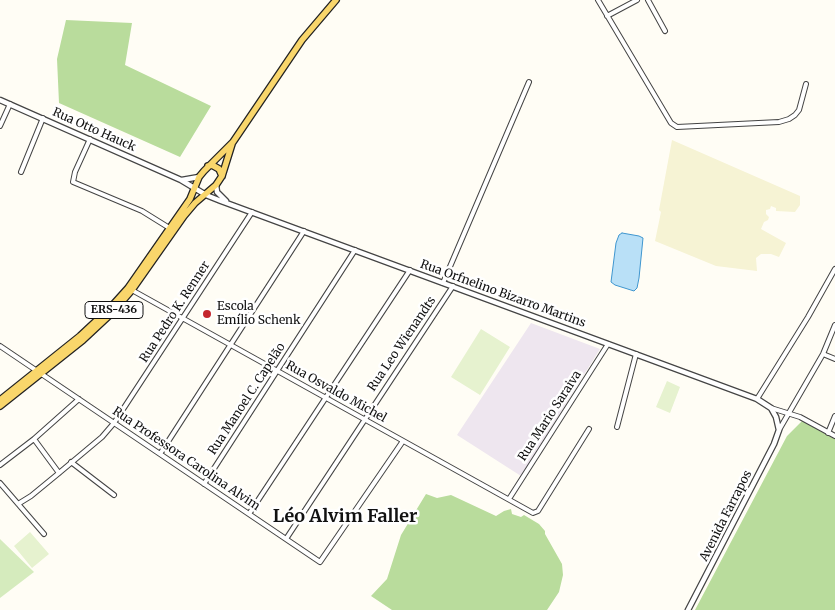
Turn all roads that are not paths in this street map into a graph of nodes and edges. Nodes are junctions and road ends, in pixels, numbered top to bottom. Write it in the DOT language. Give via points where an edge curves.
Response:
graph roads {
  1 [pos="336,0"];
  2 [pos="598,0"];
  3 [pos="636,0"];
  4 [pos="648,0"];
  5 [pos="607,16"];
  6 [pos="665,31"];
  7 [pos="529,82"];
  8 [pos="806,84"];
  9 [pos="0,100"];
  10 [pos="10,104"];
  11 [pos="43,118"];
  12 [pos="0,126"];
  13 [pos="90,139"];
  14 [pos="233,142"];
  15 [pos="208,166"];
  16 [pos="21,172"];
  17 [pos="222,176"];
  18 [pos="199,177"];
  19 [pos="180,180"];
  20 [pos="216,185"];
  21 [pos="196,188"];
  22 [pos="206,194"];
  23 [pos="227,202"];
  24 [pos="252,212"];
  25 [pos="172,230"];
  26 [pos="304,231"];
  27 [pos="355,250"];
  28 [pos="835,269"];
  29 [pos="410,270"];
  30 [pos="443,283"];
  31 [pos="453,286"];
  32 [pos="130,289"];
  33 [pos="183,318"];
  34 [pos="835,325"];
  35 [pos="608,344"];
  36 [pos="230,345"];
  37 [pos="0,346"];
  38 [pos="636,354"];
  39 [pos="824,354"];
  40 [pos="835,359"];
  41 [pos="277,370"];
  42 [pos="39,372"];
  43 [pos="326,398"];
  44 [pos="757,399"];
  45 [pos="0,400"];
  46 [pos="80,400"];
  47 [pos="0,406"];
  48 [pos="770,408"];
  49 [pos="789,414"];
  50 [pos="835,416"];
  51 [pos="365,419"];
  52 [pos="114,423"];
  53 [pos="618,427"];
  54 [pos="589,429"];
  55 [pos="779,430"];
  56 [pos="828,432"];
  57 [pos="835,436"];
  58 [pos="34,439"];
  59 [pos="404,441"];
  60 [pos="160,454"];
  61 [pos="71,462"];
  62 [pos="0,465"];
  63 [pos="59,473"];
  64 [pos="0,483"];
  65 [pos="204,484"];
  66 [pos="114,496"];
  67 [pos="510,499"];
  68 [pos="18,504"];
  69 [pos="249,514"];
  70 [pos="44,534"];
  71 [pos="286,539"];
  72 [pos="688,610"];
  1 -- 14 [label="main road, ERS-436" via="302,40"];
  2 -- 5 [label="street"];
  3 -- 5 [label="street"];
  4 -- 6 [label="street"];
  5 -- 8 [label="street" via="671,123 680,127 779,122 799,110"];
  7 -- 30 [label="street"];
  9 -- 10 [label="street, Rua Otto Hauck"];
  10 -- 11 [label="street, Rua Otto Hauck"];
  10 -- 12 [label="street"];
  11 -- 13 [label="street, Rua Otto Hauck"];
  11 -- 16 [label="street"];
  13 -- 19 [label="street, Rua Otto Hauck"];
  13 -- 25 [label="street" via="72,180 74,183 142,211"];
  14 -- 15 [label="main road, ERS-436"];
  14 -- 17 [label="main road, ERS-436"];
  15 -- 17 [label="main road" via="220,169"];
  15 -- 18 [label="main road, ERS-436"];
  17 -- 20 [label="main road, ERS-436"];
  18 -- 19 [label="street"];
  18 -- 21 [label="main road, ERS-436"];
  19 -- 21 [label="street, Rua Orfnelino Bizarro Martins"];
  20 -- 22 [label="main road, ERS-436"];
  20 -- 23 [label="street" via="217,192"];
  21 -- 22 [label="street, Rua Orfnelino Bizarro Martins"];
  21 -- 25 [label="main road, ERS-436"];
  22 -- 23 [label="street, Rua Orfnelino Bizarro Martins"];
  22 -- 25 [label="main road, ERS-436"];
  23 -- 24 [label="street, Rua Orfnelino Bizarro Martins"];
  24 -- 26 [label="street, Rua Orfnelino Bizarro Martins"];
  24 -- 33 [label="street, Rua Pedro K. Renner"];
  25 -- 32 [label="main road, ERS-436"];
  26 -- 27 [label="street, Rua Orfnelino Bizarro Martins"];
  26 -- 36 [label="street"];
  27 -- 29 [label="street, Rua Orfnelino Bizarro Martins"];
  27 -- 41 [label="street, Rua Manoel C. Capelão"];
  28 -- 44 [label="street"];
  29 -- 30 [label="street, Rua Orfnelino Bizarro Martins"];
  29 -- 43 [label="street"];
  30 -- 31 [label="street, Rua Orfnelino Bizarro Martins"];
  31 -- 35 [label="street, Rua Orfnelino Bizarro Martins"];
  31 -- 51 [label="street, Rua Leo Wienandts"];
  32 -- 33 [label="street, Rua Osvaldo Michel"];
  32 -- 42 [label="main road, ERS-436" via="113,312 83,340"];
  33 -- 36 [label="street, Rua Osvaldo Michel"];
  33 -- 52 [label="street, Rua Pedro K. Renner"];
  34 -- 39 [label="street, Avenida Farrapos"];
  35 -- 38 [label="street, Rua Orfnelino Bizarro Martins"];
  35 -- 67 [label="street, Rua Mario Saraiva"];
  36 -- 41 [label="street, Rua Osvaldo Michel"];
  36 -- 60 [label="street"];
  37 -- 42 [label="street, Rua Professora Carolina Alvim"];
  38 -- 44 [label="street, Rua Orfnelino Bizarro Martins"];
  38 -- 53 [label="street"];
  39 -- 40 [label="street"];
  39 -- 49 [label="street, Avenida Farrapos"];
  41 -- 43 [label="street, Rua Osvaldo Michel"];
  41 -- 65 [label="street, Rua Manoel C. Capelão"];
  42 -- 45 [label="main road, ERS-436"];
  42 -- 46 [label="street, Rua Professora Carolina Alvim"];
  42 -- 47 [label="main road, ERS-436"];
  43 -- 51 [label="street, Rua Osvaldo Michel"];
  43 -- 69 [label="street"];
  44 -- 48 [label="street, Rua Orfnelino Bizarro Martins"];
  46 -- 52 [label="street, Rua Professora Carolina Alvim"];
  46 -- 58 [label="street"];
  48 -- 49 [label="street"];
  48 -- 55 [label="street"];
  49 -- 55 [label="street, Avenida Farrapos"];
  49 -- 56 [label="street"];
  50 -- 56 [label="street"];
  51 -- 59 [label="street, Rua Osvaldo Michel"];
  51 -- 71 [label="street, Rua Leo Wienandts"];
  52 -- 60 [label="street, Rua Professora Carolina Alvim"];
  52 -- 61 [label="street, Rua Pedro K. Renner"];
  54 -- 67 [label="street, Rua Osvaldo Michel" via="536,513"];
  55 -- 72 [label="street, Avenida Farrapos"];
  56 -- 57 [label="street"];
  58 -- 62 [label="street"];
  58 -- 63 [label="street"];
  59 -- 67 [label="street, Rua Osvaldo Michel"];
  59 -- 71 [label="street, Rua Professora Carolina Alvim" via="320,562"];
  60 -- 65 [label="street, Rua Professora Carolina Alvim"];
  61 -- 63 [label="street, Rua Pedro K. Renner"];
  61 -- 66 [label="street"];
  63 -- 68 [label="street, Rua Pedro K. Renner"];
  64 -- 68 [label="street"];
  65 -- 69 [label="street, Rua Professora Carolina Alvim"];
  68 -- 70 [label="street"];
  69 -- 71 [label="street, Rua Professora Carolina Alvim"];
}
